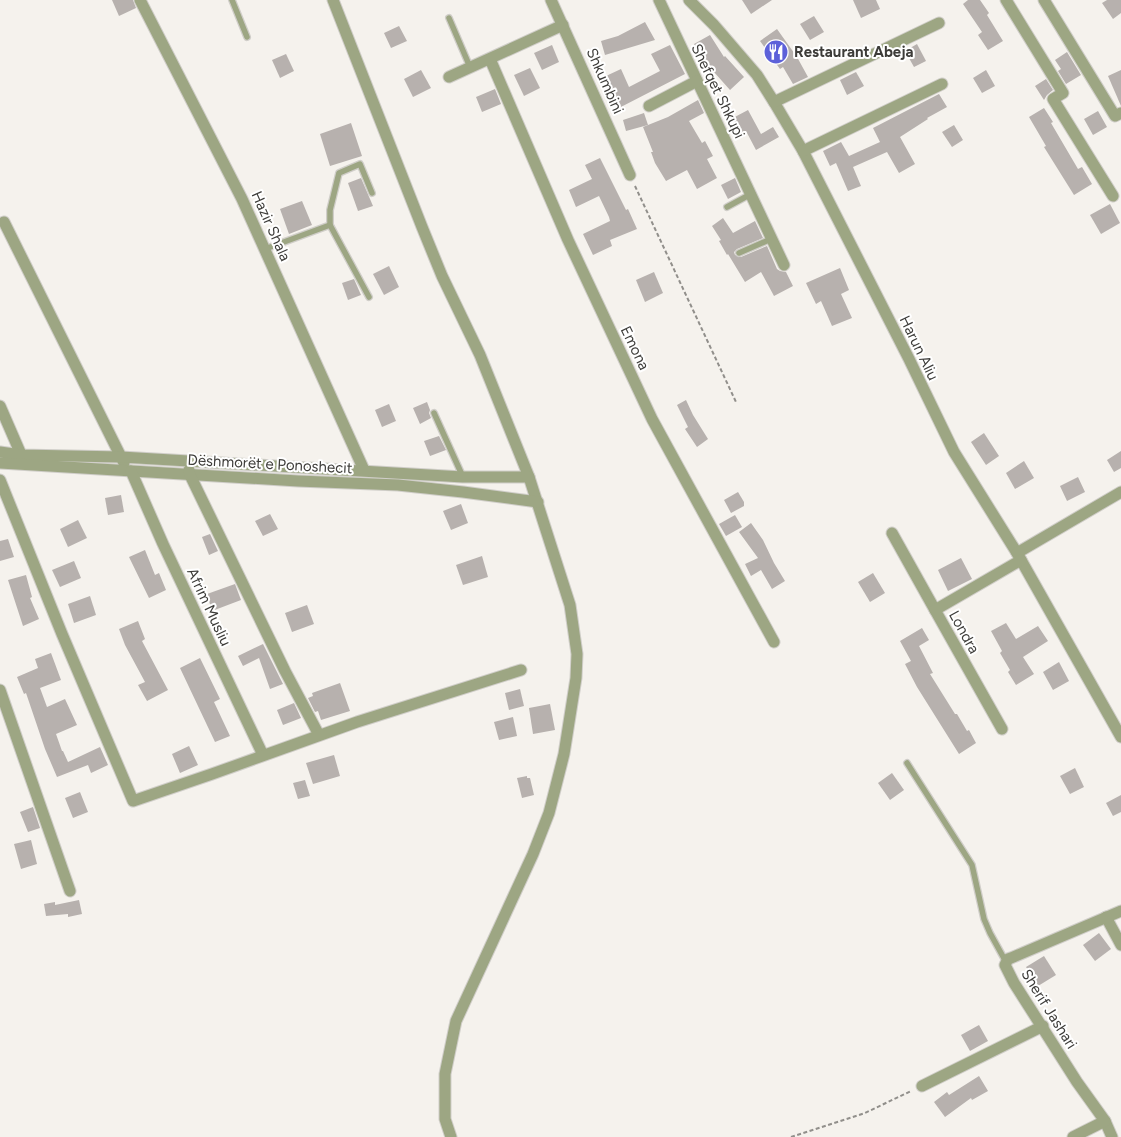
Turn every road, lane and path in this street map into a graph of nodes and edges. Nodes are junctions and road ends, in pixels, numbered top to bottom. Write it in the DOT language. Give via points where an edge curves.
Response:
graph roads {
  1 [pos="140,0"];
  2 [pos="232,0"];
  3 [pos="333,0"];
  4 [pos="551,0"];
  5 [pos="658,0"];
  6 [pos="689,0"];
  7 [pos="1006,0"];
  8 [pos="1044,0"];
  9 [pos="449,18"];
  10 [pos="939,23"];
  11 [pos="563,24"];
  12 [pos="247,37"];
  13 [pos="490,59"];
  14 [pos="470,67"];
  15 [pos="449,77"];
  16 [pos="697,81"];
  17 [pos="942,84"];
  18 [pos="774,102"];
  19 [pos="649,106"];
  20 [pos="1121,113"];
  21 [pos="803,152"];
  22 [pos="630,175"];
  23 [pos="372,193"];
  24 [pos="751,194"];
  25 [pos="1113,196"];
  26 [pos="727,207"];
  27 [pos="4,222"];
  28 [pos="330,225"];
  29 [pos="771,239"];
  30 [pos="264,249"];
  31 [pos="739,253"];
  32 [pos="784,265"];
  33 [pos="369,297"];
  34 [pos="736,402"];
  35 [pos="0,406"];
  36 [pos="434,413"];
  37 [pos="0,452"];
  38 [pos="121,457"];
  39 [pos="23,459"];
  40 [pos="189,460"];
  41 [pos="75,462"];
  42 [pos="0,463"];
  43 [pos="364,470"];
  44 [pos="130,471"];
  45 [pos="419,474"];
  46 [pos="190,475"];
  47 [pos="463,477"];
  48 [pos="529,477"];
  49 [pos="0,480"];
  50 [pos="419,487"];
  51 [pos="1121,492"];
  52 [pos="538,502"];
  53 [pos="892,533"];
  54 [pos="1019,556"];
  55 [pos="935,610"];
  56 [pos="774,642"];
  57 [pos="520,670"];
  58 [pos="0,690"];
  59 [pos="1002,729"];
  60 [pos="319,735"];
  61 [pos="1121,737"];
  62 [pos="263,755"];
  63 [pos="907,763"];
  64 [pos="70,891"];
  65 [pos="1121,911"];
  66 [pos="1106,917"];
  67 [pos="1121,945"];
  68 [pos="1006,962"];
  69 [pos="1043,1026"];
  70 [pos="922,1086"];
  71 [pos="1105,1121"];
  72 [pos="450,1137"];
  73 [pos="791,1137"];
  74 [pos="1073,1137"];
  75 [pos="1112,1137"];
  1 -- 30 [label="street, Hazir Shala" via="225,164"];
  2 -- 12 [label="lane"];
  3 -- 48 [label="street" via="422,228 480,355"];
  4 -- 11 [label="street, Shkumbini"];
  5 -- 16 [label="street, Shefqet Shkupi"];
  6 -- 18 [label="street, Harun Aliu" via="747,63"];
  7 -- 25 [label="street" via="1063,93 1053,99"];
  8 -- 20 [label="street" via="1115,116"];
  9 -- 14 [label="lane"];
  10 -- 18 [label="street"];
  11 -- 13 [label="street"];
  11 -- 22 [label="street, Shkumbini"];
  13 -- 14 [label="street"];
  13 -- 56 [label="street, Emona" via="568,240 652,419"];
  14 -- 15 [label="street"];
  16 -- 19 [label="street"];
  16 -- 24 [label="street, Shefqet Shkupi"];
  17 -- 21 [label="street"];
  18 -- 21 [label="street, Harun Aliu"];
  21 -- 54 [label="street, Harun Aliu" via="954,452"];
  22 -- 34 [label="path"];
  23 -- 28 [label="lane" via="360,164 339,173 330,210"];
  24 -- 26 [label="lane"];
  24 -- 29 [label="street, Shefqet Shkupi"];
  27 -- 38 [label="street, Afrim Musliu"];
  28 -- 30 [label="lane"];
  28 -- 33 [label="lane"];
  29 -- 31 [label="lane"];
  29 -- 32 [label="street, Shefqet Shkupi"];
  30 -- 43 [label="street, Hazir Shala"];
  35 -- 39 [label="street"];
  36 -- 47 [label="lane"];
  37 -- 39 [label="street, Dëshmorët e Ponoshecit"];
  38 -- 40 [label="street, Dëshmorët e Ponoshecit"];
  38 -- 41 [label="street, Dëshmorët e Ponoshecit"];
  38 -- 44 [label="street, Afrim Musliu"];
  39 -- 41 [label="street, Dëshmorët e Ponoshecit"];
  39 -- 42 [label="street, Dëshmorët e Ponoshecit"];
  40 -- 43 [label="street, Dëshmorët e Ponoshecit"];
  40 -- 46 [label="street"];
  41 -- 44 [label="street, Dëshmorët e Ponoshecit"];
  43 -- 45 [label="street, Dëshmorët e Ponoshecit"];
  44 -- 46 [label="street, Dëshmorët e Ponoshecit"];
  44 -- 62 [label="street, Afrim Musliu"];
  45 -- 47 [label="street, Dëshmorët e Ponoshecit"];
  45 -- 50 [label="street"];
  46 -- 50 [label="street, Dëshmorët e Ponoshecit"];
  46 -- 60 [label="street"];
  47 -- 48 [label="street, Dëshmorët e Ponoshecit"];
  48 -- 52 [label="street"];
  49 -- 62 [label="street" via="133,801"];
  50 -- 52 [label="street, Dëshmorët e Ponoshecit"];
  51 -- 54 [label="street"];
  52 -- 72 [label="street" via="570,605 577,654 576,678 564,754 549,813 456,1022 445,1074 445,1119"];
  53 -- 55 [label="street"];
  54 -- 55 [label="street, Londra"];
  54 -- 61 [label="street, Harun Aliu"];
  55 -- 59 [label="street, Londra"];
  57 -- 60 [label="street"];
  58 -- 64 [label="street"];
  60 -- 62 [label="street"];
  63 -- 68 [label="lane" via="972,865 984,919"];
  65 -- 66 [label="street, Sherif Jashari"];
  66 -- 67 [label="street"];
  66 -- 68 [label="street, Sherif Jashari"];
  68 -- 69 [label="street, Sherif Jashari" via="1014,983"];
  69 -- 70 [label="street"];
  69 -- 71 [label="street, Sherif Jashari"];
  70 -- 73 [label="path" via="866,1113"];
  71 -- 74 [label="street"];
  71 -- 75 [label="street, Sherif Jashari"];
}
